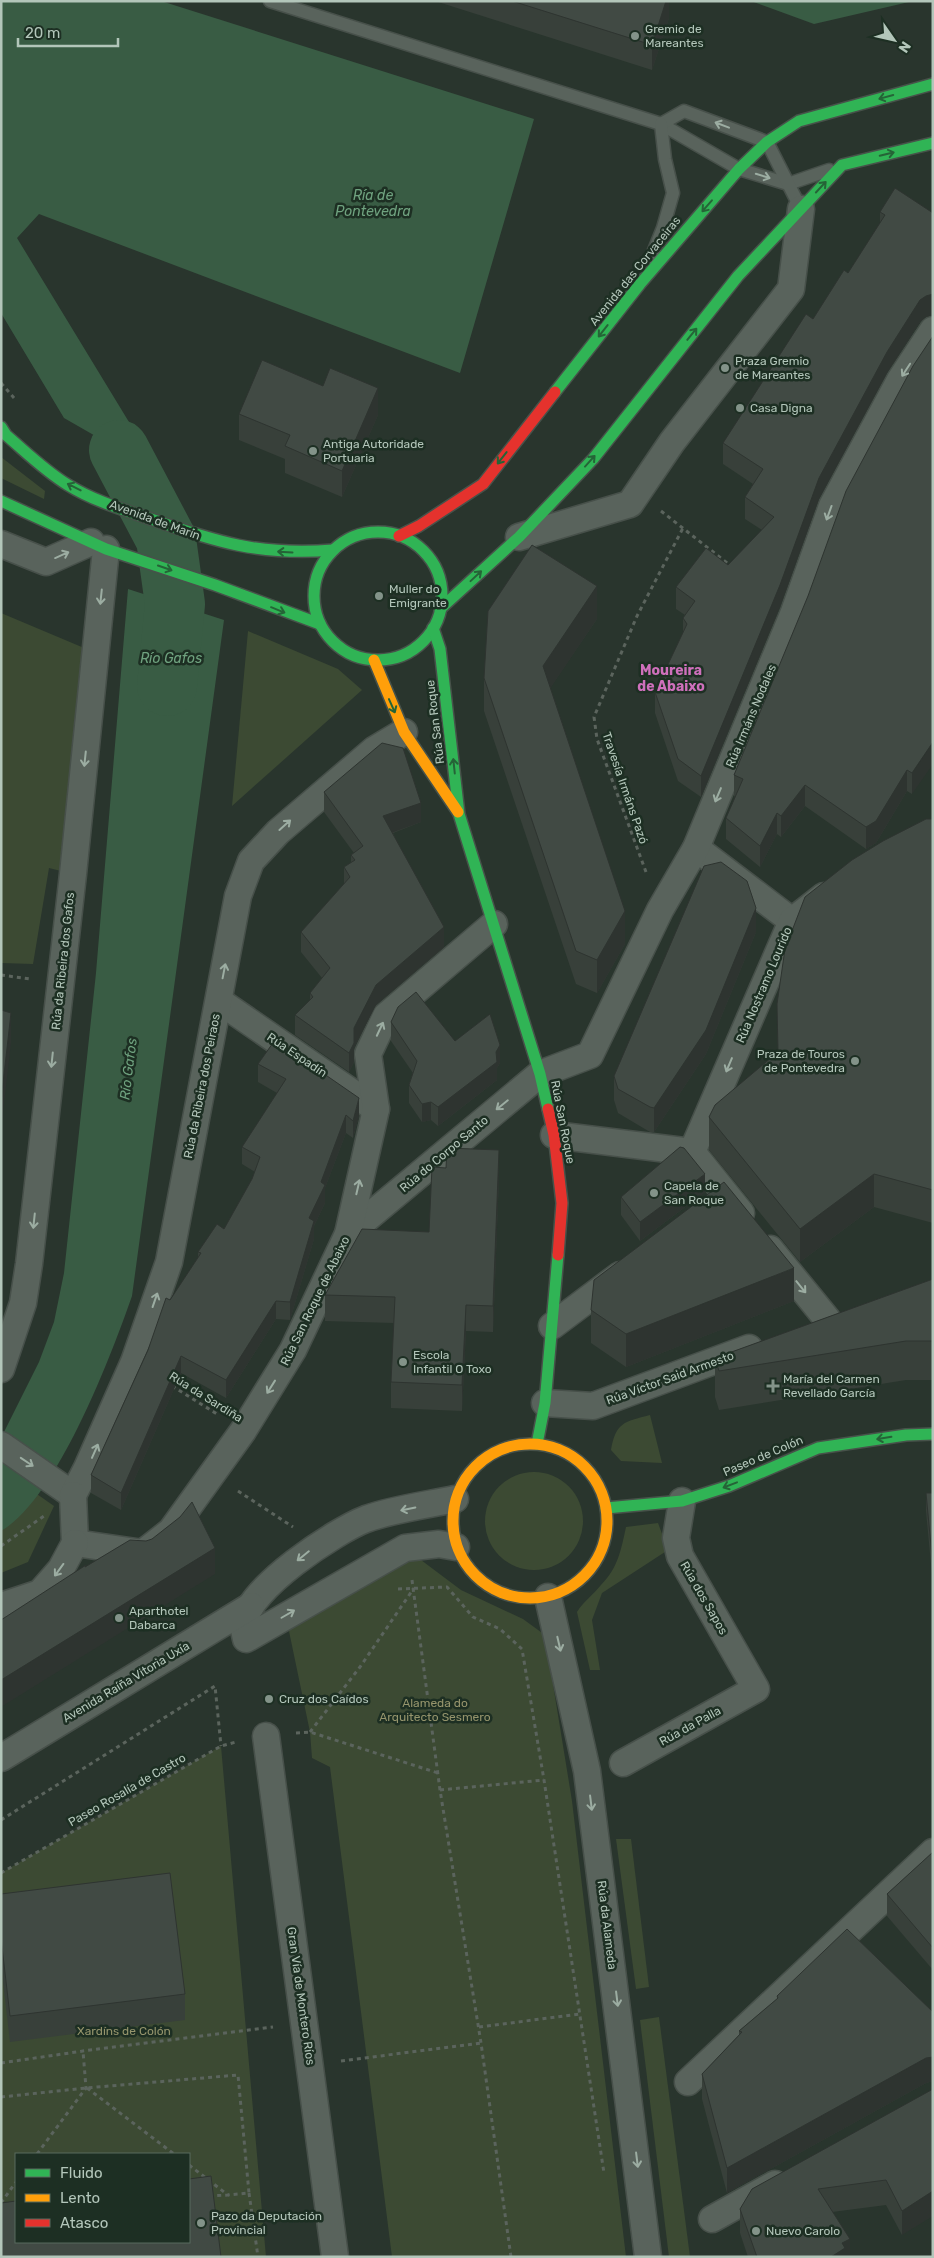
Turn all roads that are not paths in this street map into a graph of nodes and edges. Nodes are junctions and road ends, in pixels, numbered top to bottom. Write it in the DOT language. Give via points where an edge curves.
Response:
graph roads {
  1 [pos="270,1"];
  2 [pos="933,84"];
  3 [pos="661,124"];
  4 [pos="767,142"];
  5 [pos="933,143"];
  6 [pos="842,165"];
  7 [pos="739,169"];
  8 [pos="788,184"];
  9 [pos="801,210"];
  10 [pos="640,284"];
  11 [pos="933,330"];
  12 [pos="1,427"];
  13 [pos="1,501"];
  14 [pos="398,536"];
  15 [pos="519,536"];
  16 [pos="1,544"];
  17 [pos="108,548"];
  18 [pos="333,550"];
  19 [pos="440,610"];
  20 [pos="320,624"];
  21 [pos="433,628"];
  22 [pos="374,660"];
  23 [pos="404,732"];
  24 [pos="460,814"];
  25 [pos="696,848"];
  26 [pos="843,881"];
  27 [pos="792,922"];
  28 [pos="494,924"];
  29 [pos="218,1001"];
  30 [pos="540,1074"];
  31 [pos="376,1109"];
  32 [pos="554,1135"];
  33 [pos="692,1152"];
  34 [pos="348,1234"];
  35 [pos="639,1261"];
  36 [pos="853,1309"];
  37 [pos="827,1319"];
  38 [pos="552,1326"];
  39 [pos="800,1329"];
  40 [pos="772,1340"];
  41 [pos="1,1369"];
  42 [pos="545,1403"];
  43 [pos="933,1434"];
  44 [pos="537,1444"];
  45 [pos="1,1445"];
  46 [pos="63,1487"];
  47 [pos="456,1499"];
  48 [pos="682,1501"];
  49 [pos="606,1508"];
  50 [pos="75,1544"];
  51 [pos="456,1546"];
  52 [pos="548,1597"];
  53 [pos="1,1606"];
  54 [pos="251,1606"];
  55 [pos="756,1689"];
  56 [pos="266,1736"];
  57 [pos="1,1758"];
  58 [pos="623,1763"];
  59 [pos="933,1852"];
  60 [pos="688,2082"];
  61 [pos="797,2172"];
  62 [pos="712,2219"];
  63 [pos="335,2257"];
  64 [pos="648,2257"];
  1 -- 3 [label="lane"];
  2 -- 4 [label="main road, Avenida das Corvaceiras, one-way" via="800,121"];
  4 -- 3 [label="lane, one-way" via="684,111"];
  3 -- 7 [label="lane"];
  3 -- 10 [label="lane" via="673,193 663,228"];
  4 -- 7 [label="main road, Avenida das Corvaceiras"];
  4 -- 8 [label="lane"];
  6 -- 5 [label="main road, one-way"];
  6 -- 8 [label="lane"];
  9 -- 6 [label="main road, one-way"];
  7 -- 8 [label="lane, one-way"];
  7 -- 10 [label="main road, Avenida das Corvaceiras, one-way"];
  8 -- 9 [label="lane"];
  15 -- 9 [label="main road, one-way" via="593,459 738,276"];
  9 -- 15 [label="street" via="790,289 672,442 630,504"];
  10 -- 14 [label="main road, Avenida das Corvaceiras, one-way" via="483,484"];
  11 -- 25 [label="street, Rúa Irmáns Nodales, one-way" via="900,380 832,506 794,612"];
  18 -- 12 [label="main road, Avenida de Marín, one-way" via="307,553 232,546 118,508 68,485 6,436"];
  13 -- 17 [label="main road"];
  14 -- 18 [label="main road" via="364,533"];
  14 -- 19 [label="main road" via="415,544 428,556 437,573 441,591"];
  19 -- 15 [label="main road, one-way"];
  16 -- 17 [label="street, one-way" via="46,562"];
  17 -- 20 [label="main road, one-way"];
  17 -- 41 [label="street, Rúa da Ribeira dos Gafos, one-way" via="29,1264 23,1303"];
  18 -- 20 [label="main road" via="321,566 315,585 314,605"];
  19 -- 21 [label="main road"];
  20 -- 22 [label="main road" via="342,650"];
  21 -- 22 [label="main road" via="408,652 392,659"];
  24 -- 21 [label="main road, Rúa San Roque, one-way" via="440,649"];
  22 -- 23 [label="main road, Rúa San Roque, one-way"];
  23 -- 24 [label="main road, Rúa San Roque"];
  29 -- 23 [label="street, Rúa da Ribeira dos Peiraos, one-way" via="238,896 251,861 323,792 374,750"];
  24 -- 28 [label="main road, Rúa San Roque"];
  25 -- 27 [label="street"];
  25 -- 30 [label="street, Rúa Irmáns Nodales" via="660,910 590,1055"];
  26 -- 27 [label="street, Rúa Nostramo Lourido"];
  27 -- 33 [label="street, Rúa Nostramo Lourido, one-way"];
  28 -- 30 [label="main road, Rúa San Roque"];
  31 -- 28 [label="street, Rúa San Roque de Abaixo, one-way" via="368,1054 386,1016"];
  29 -- 31 [label="street, Rúa Espadín"];
  46 -- 29 [label="street, Rúa da Ribeira dos Peiraos, one-way" via="87,1468 134,1362 169,1262"];
  30 -- 32 [label="main road, Rúa San Roque"];
  30 -- 34 [label="street, Rúa do Corpo Santo, one-way"];
  34 -- 31 [label="street, Rúa San Roque de Abaixo, one-way"];
  32 -- 33 [label="street"];
  32 -- 38 [label="main road, Rúa San Roque" via="562,1203"];
  33 -- 37 [label="street, one-way" via="719,1201"];
  34 -- 50 [label="street, Rúa San Roque de Abaixo, one-way" via="293,1350 243,1431 171,1531 144,1553"];
  35 -- 38 [label="street"];
  36 -- 37 [label="street"];
  37 -- 39 [label="street"];
  38 -- 42 [label="main road, Rúa San Roque"];
  40 -- 42 [label="street, Rúa Víctor Said Armesto" via="593,1406"];
  42 -- 44 [label="main road, Rúa San Roque"];
  43 -- 48 [label="main road, Paseo de Colón, one-way" via="906,1434 818,1448 729,1486"];
  44 -- 47 [label="main road" via="502,1449 486,1457 473,1469"];
  44 -- 49 [label="main road" via="575,1458 600,1489"];
  45 -- 46 [label="street, one-way"];
  46 -- 50 [label="street"];
  47 -- 51 [label="main road" via="452,1515"];
  47 -- 54 [label="street, Avenida Raíña Vitoria Uxía, one-way" via="368,1518 343,1529 274,1580"];
  48 -- 49 [label="main road, Paseo de Colón"];
  48 -- 55 [label="street, Rúa dos Sapos" via="676,1538 680,1556"];
  49 -- 52 [label="main road" via="603,1546 594,1564 582,1579"];
  50 -- 53 [label="street, one-way" via="61,1569 40,1593"];
  51 -- 52 [label="main road" via="464,1564 492,1589 529,1599"];
  54 -- 51 [label="street, Avenida Raíña Vitoria Uxía, one-way" via="244,1622 246,1639 405,1548 439,1544"];
  52 -- 64 [label="street, Rúa da Alameda, one-way" via="587,1771"];
  54 -- 57 [label="street, Avenida Raíña Vitoria Uxía"];
  55 -- 58 [label="street, Rúa da Palla"];
  56 -- 63 [label="street, Gran Vía de Montero Ríos"];
  59 -- 60 [label="street"];
  61 -- 62 [label="street"];
}
